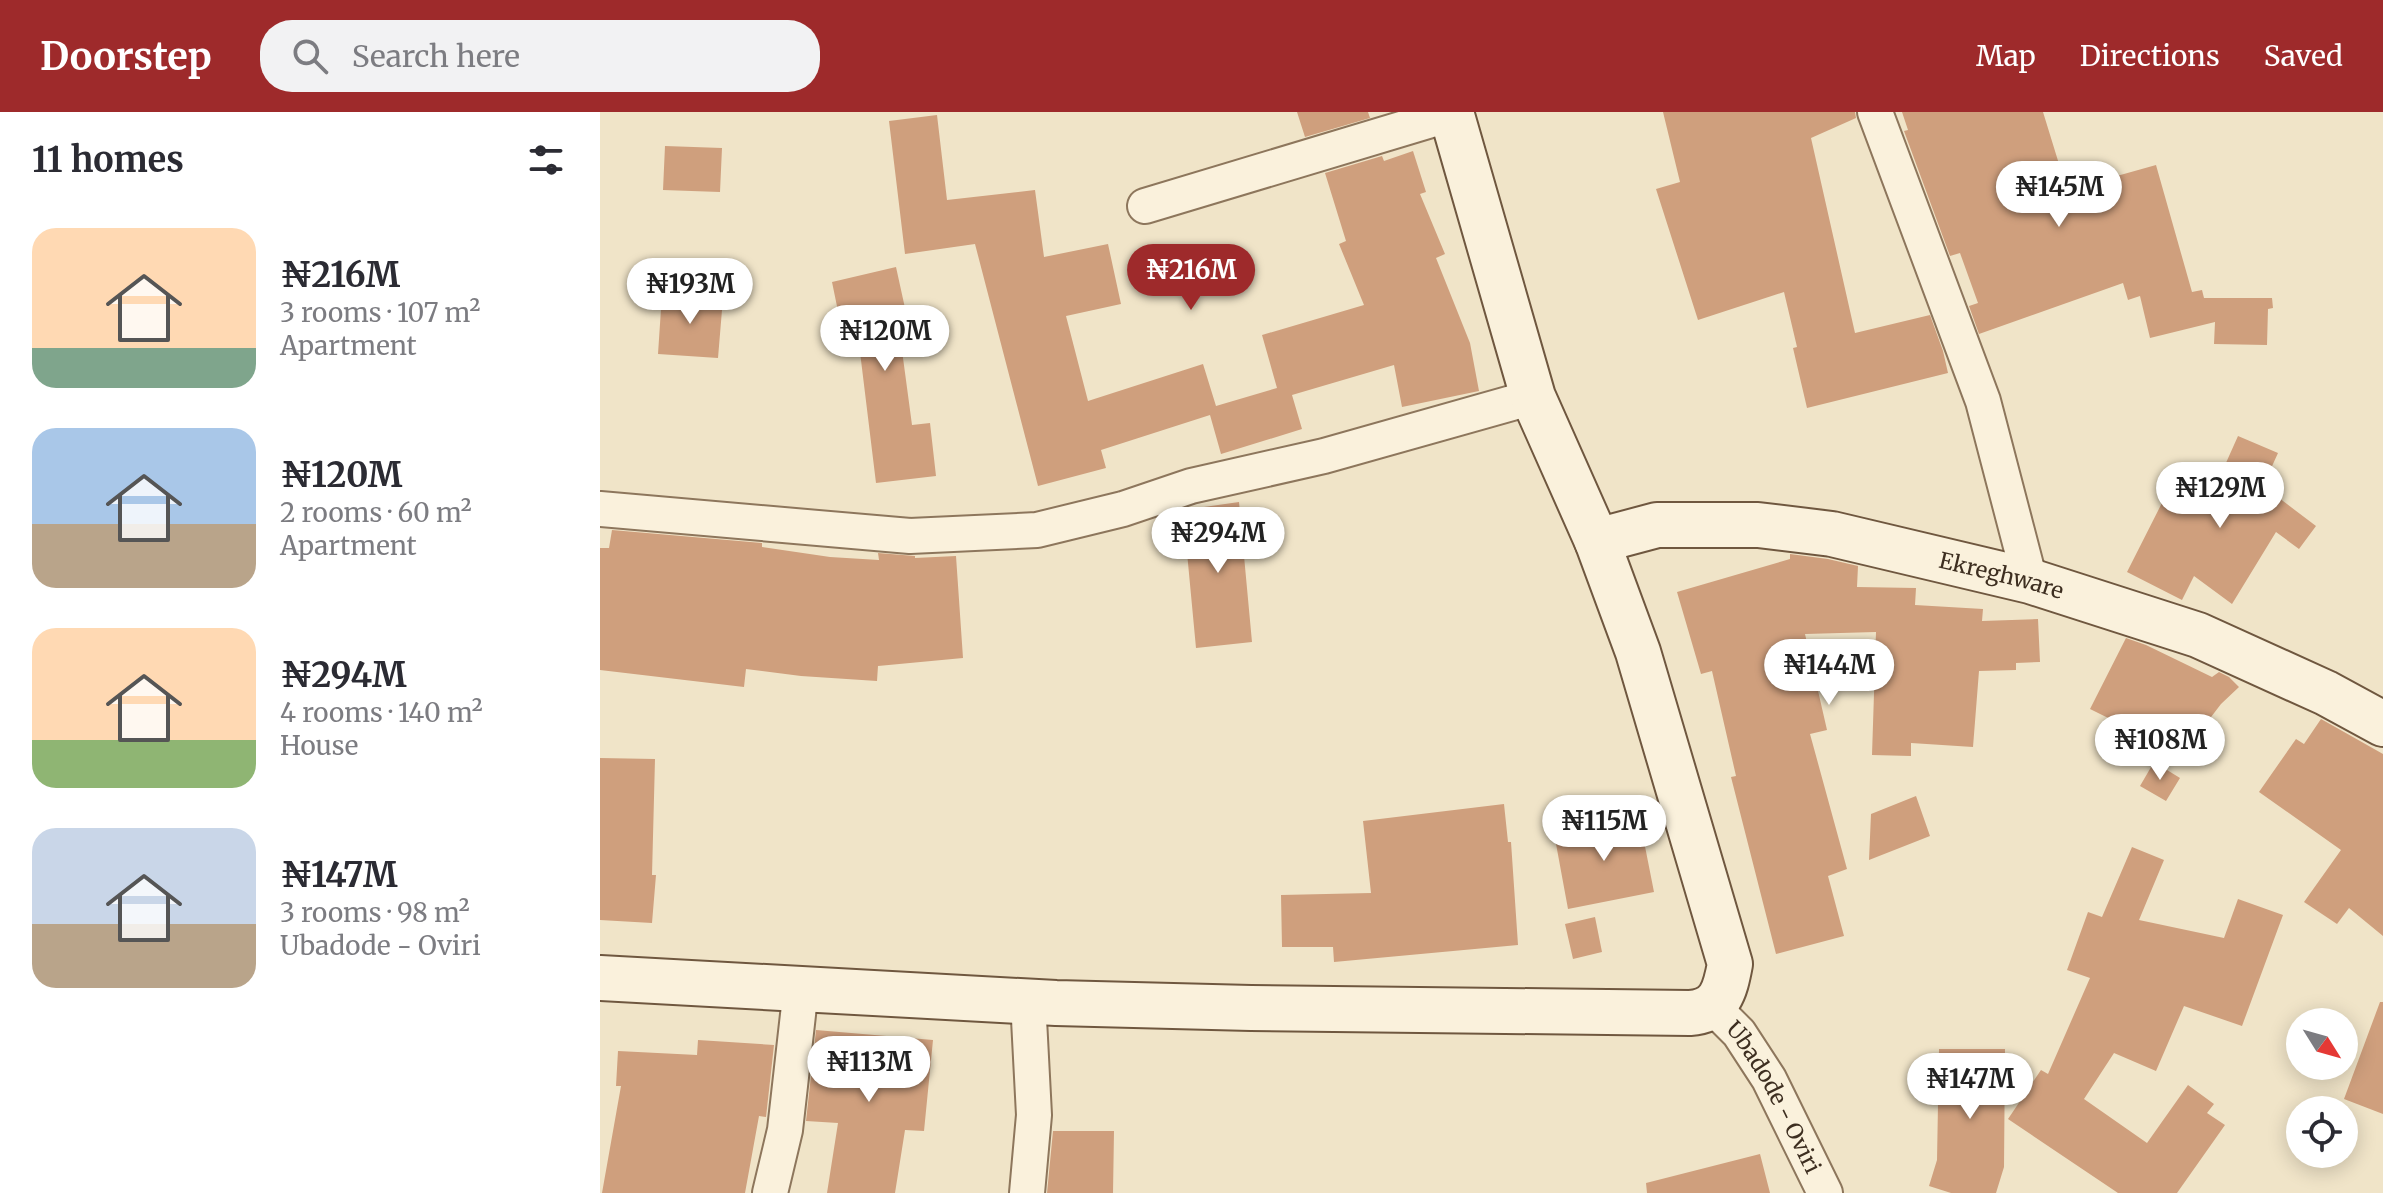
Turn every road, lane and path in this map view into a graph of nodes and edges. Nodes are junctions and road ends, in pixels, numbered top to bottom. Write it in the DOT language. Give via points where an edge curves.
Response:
graph roads {
  1 [pos="1875,112"];
  2 [pos="1451,113"];
  3 [pos="1145,206"];
  4 [pos="1533,397"];
  5 [pos="600,509"];
  6 [pos="1597,541"];
  7 [pos="2030,581"];
  8 [pos="2383,724"];
  9 [pos="600,978"];
  10 [pos="801,988"];
  11 [pos="1028,1000"];
  12 [pos="1713,1007"];
  13 [pos="770,1193"];
  14 [pos="1027,1193"];
  15 [pos="1825,1193"];
  1 -- 7 [label="street" via="1983,401"];
  2 -- 3 [label="street"];
  2 -- 4 [label="street"];
  4 -- 5 [label="street" via="1037,530 910,536"];
  4 -- 6 [label="street"];
  6 -- 7 [label="street, Ekreghware" via="1657,525 1758,525 1832,534"];
  6 -- 12 [label="street" via="1638,652 1730,964"];
  7 -- 8 [label="street, Ekreghware" via="2198,635"];
  9 -- 10 [label="street"];
  10 -- 11 [label="street"];
  10 -- 13 [label="street" via="785,1130"];
  11 -- 12 [label="street" via="1659,1013"];
  11 -- 14 [label="street" via="1034,1115"];
  12 -- 15 [label="street, Ubadode - Oviri" via="1739,1033 1769,1079"];
}
